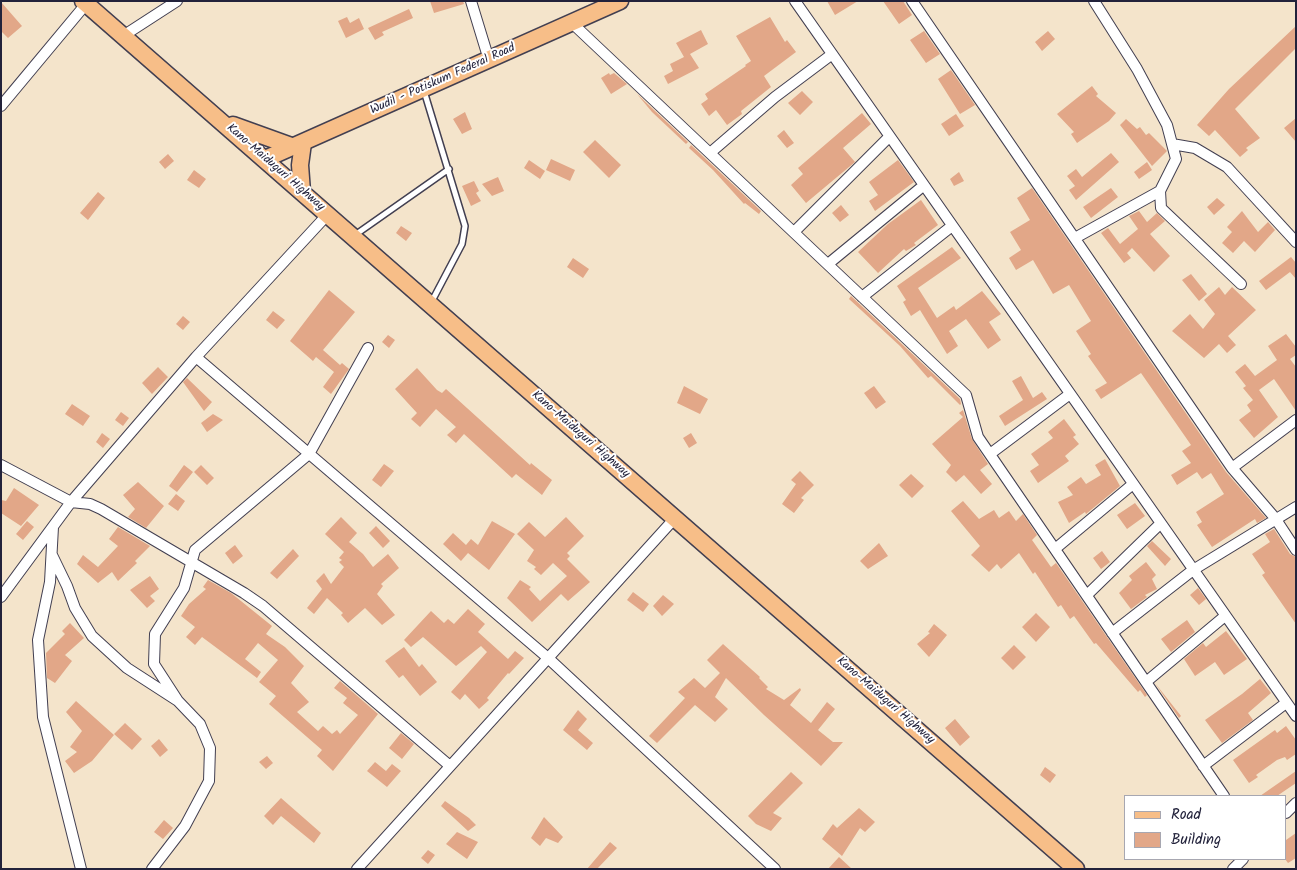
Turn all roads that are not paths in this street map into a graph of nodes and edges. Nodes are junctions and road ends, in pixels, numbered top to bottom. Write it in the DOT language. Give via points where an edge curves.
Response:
graph roads {
  1 [pos="177,1"];
  2 [pos="471,1"];
  3 [pos="620,1"];
  4 [pos="795,1"];
  5 [pos="912,1"];
  6 [pos="1094,1"];
  7 [pos="84,2"];
  8 [pos="572,23"];
  9 [pos="123,36"];
  10 [pos="831,55"];
  11 [pos="489,60"];
  12 [pos="423,89"];
  13 [pos="1,106"];
  14 [pos="219,119"];
  15 [pos="889,137"];
  16 [pos="1172,144"];
  17 [pos="299,145"];
  18 [pos="710,153"];
  19 [pos="265,159"];
  20 [pos="448,169"];
  21 [pos="924,186"];
  22 [pos="1160,191"];
  23 [pos="302,192"];
  24 [pos="328,214"];
  25 [pos="952,226"];
  26 [pos="794,232"];
  27 [pos="353,236"];
  28 [pos="1075,238"];
  29 [pos="1296,242"];
  30 [pos="828,264"];
  31 [pos="1241,284"];
  32 [pos="862,297"];
  33 [pos="431,304"];
  34 [pos="368,348"];
  35 [pos="196,357"];
  36 [pos="1070,394"];
  37 [pos="1296,420"];
  38 [pos="309,454"];
  39 [pos="990,454"];
  40 [pos="1,465"];
  41 [pos="1232,468"];
  42 [pos="1133,484"];
  43 [pos="71,502"];
  44 [pos="1296,506"];
  45 [pos="675,518"];
  46 [pos="1275,518"];
  47 [pos="1160,524"];
  48 [pos="53,527"];
  49 [pos="1055,549"];
  50 [pos="1296,550"];
  51 [pos="52,555"];
  52 [pos="190,561"];
  53 [pos="1193,570"];
  54 [pos="1087,595"];
  55 [pos="1,597"];
  56 [pos="1225,616"];
  57 [pos="1112,633"];
  58 [pos="548,658"];
  59 [pos="1146,682"];
  60 [pos="178,701"];
  61 [pos="1286,702"];
  62 [pos="1296,716"];
  63 [pos="450,766"];
  64 [pos="1203,766"];
  65 [pos="1223,795"];
  66 [pos="1296,803"];
  67 [pos="1287,812"];
  68 [pos="81,869"];
  69 [pos="152,869"];
  70 [pos="357,869"];
  71 [pos="775,869"];
  72 [pos="1076,869"];
  1 -- 9 [label="street"];
  2 -- 11 [label="street"];
  3 -- 8 [label="main road, Wudil - Potiskum Federal Road"];
  4 -- 10 [label="street"];
  5 -- 28 [label="street"];
  6 -- 16 [label="street" via="1137,69 1167,125"];
  7 -- 9 [label="main road, Kano-Maiduguri Highway"];
  7 -- 13 [label="street"];
  8 -- 11 [label="main road, Wudil - Potiskum Federal Road"];
  8 -- 18 [label="street"];
  9 -- 14 [label="main road, Kano-Maiduguri Highway"];
  10 -- 15 [label="street"];
  10 -- 18 [label="street" via="775,97"];
  11 -- 12 [label="main road, Wudil - Potiskum Federal Road"];
  12 -- 17 [label="main road, Wudil - Potiskum Federal Road"];
  12 -- 20 [label="lane"];
  14 -- 17 [label="main road" via="264,138"];
  14 -- 19 [label="main road, Kano-Maiduguri Highway"];
  15 -- 21 [label="street"];
  15 -- 26 [label="street"];
  16 -- 22 [label="street" via="1176,159"];
  16 -- 29 [label="street" via="1195,148 1227,168"];
  17 -- 19 [label="main road, Wudil - Potiskum Federal Road"];
  17 -- 23 [label="main road"];
  18 -- 26 [label="street"];
  19 -- 23 [label="main road, Kano-Maiduguri Highway"];
  20 -- 27 [label="lane"];
  20 -- 33 [label="lane" via="465,226 462,244"];
  21 -- 25 [label="street"];
  21 -- 30 [label="street"];
  22 -- 28 [label="street"];
  22 -- 31 [label="street" via="1161,208"];
  23 -- 24 [label="main road, Kano-Maiduguri Highway"];
  24 -- 27 [label="main road, Kano-Maiduguri Highway"];
  24 -- 35 [label="street"];
  25 -- 32 [label="street"];
  25 -- 36 [label="street"];
  26 -- 30 [label="street"];
  27 -- 33 [label="main road, Kano-Maiduguri Highway"];
  28 -- 41 [label="street"];
  30 -- 32 [label="street"];
  32 -- 39 [label="street" via="966,395 978,437"];
  33 -- 45 [label="main road, Kano-Maiduguri Highway"];
  34 -- 38 [label="street"];
  35 -- 38 [label="street"];
  35 -- 43 [label="street"];
  36 -- 39 [label="street"];
  36 -- 42 [label="street"];
  37 -- 41 [label="street"];
  38 -- 52 [label="street" via="195,550"];
  38 -- 58 [label="street"];
  39 -- 49 [label="street"];
  40 -- 43 [label="street"];
  41 -- 46 [label="street"];
  42 -- 47 [label="street"];
  42 -- 49 [label="street"];
  43 -- 48 [label="street"];
  43 -- 52 [label="street" via="101,509"];
  44 -- 46 [label="street"];
  45 -- 58 [label="street"];
  45 -- 72 [label="main road, Kano-Maiduguri Highway"];
  46 -- 50 [label="street"];
  46 -- 53 [label="street"];
  47 -- 53 [label="street"];
  47 -- 54 [label="street"];
  48 -- 51 [label="street"];
  48 -- 55 [label="street"];
  49 -- 54 [label="street"];
  51 -- 60 [label="street" via="75,608 92,636 127,668"];
  51 -- 68 [label="street" via="38,640 43,717"];
  52 -- 60 [label="street" via="184,588 155,634 154,664"];
  52 -- 63 [label="street" via="264,606"];
  53 -- 56 [label="street"];
  53 -- 57 [label="street"];
  54 -- 57 [label="street"];
  56 -- 59 [label="street"];
  56 -- 61 [label="street"];
  57 -- 59 [label="street"];
  58 -- 63 [label="street"];
  58 -- 71 [label="street"];
  59 -- 64 [label="street"];
  60 -- 69 [label="street" via="200,724 210,748 209,781 185,826"];
  61 -- 62 [label="street"];
  61 -- 64 [label="street"];
  63 -- 70 [label="street"];
  64 -- 65 [label="street"];
  66 -- 67 [label="street"];
}
